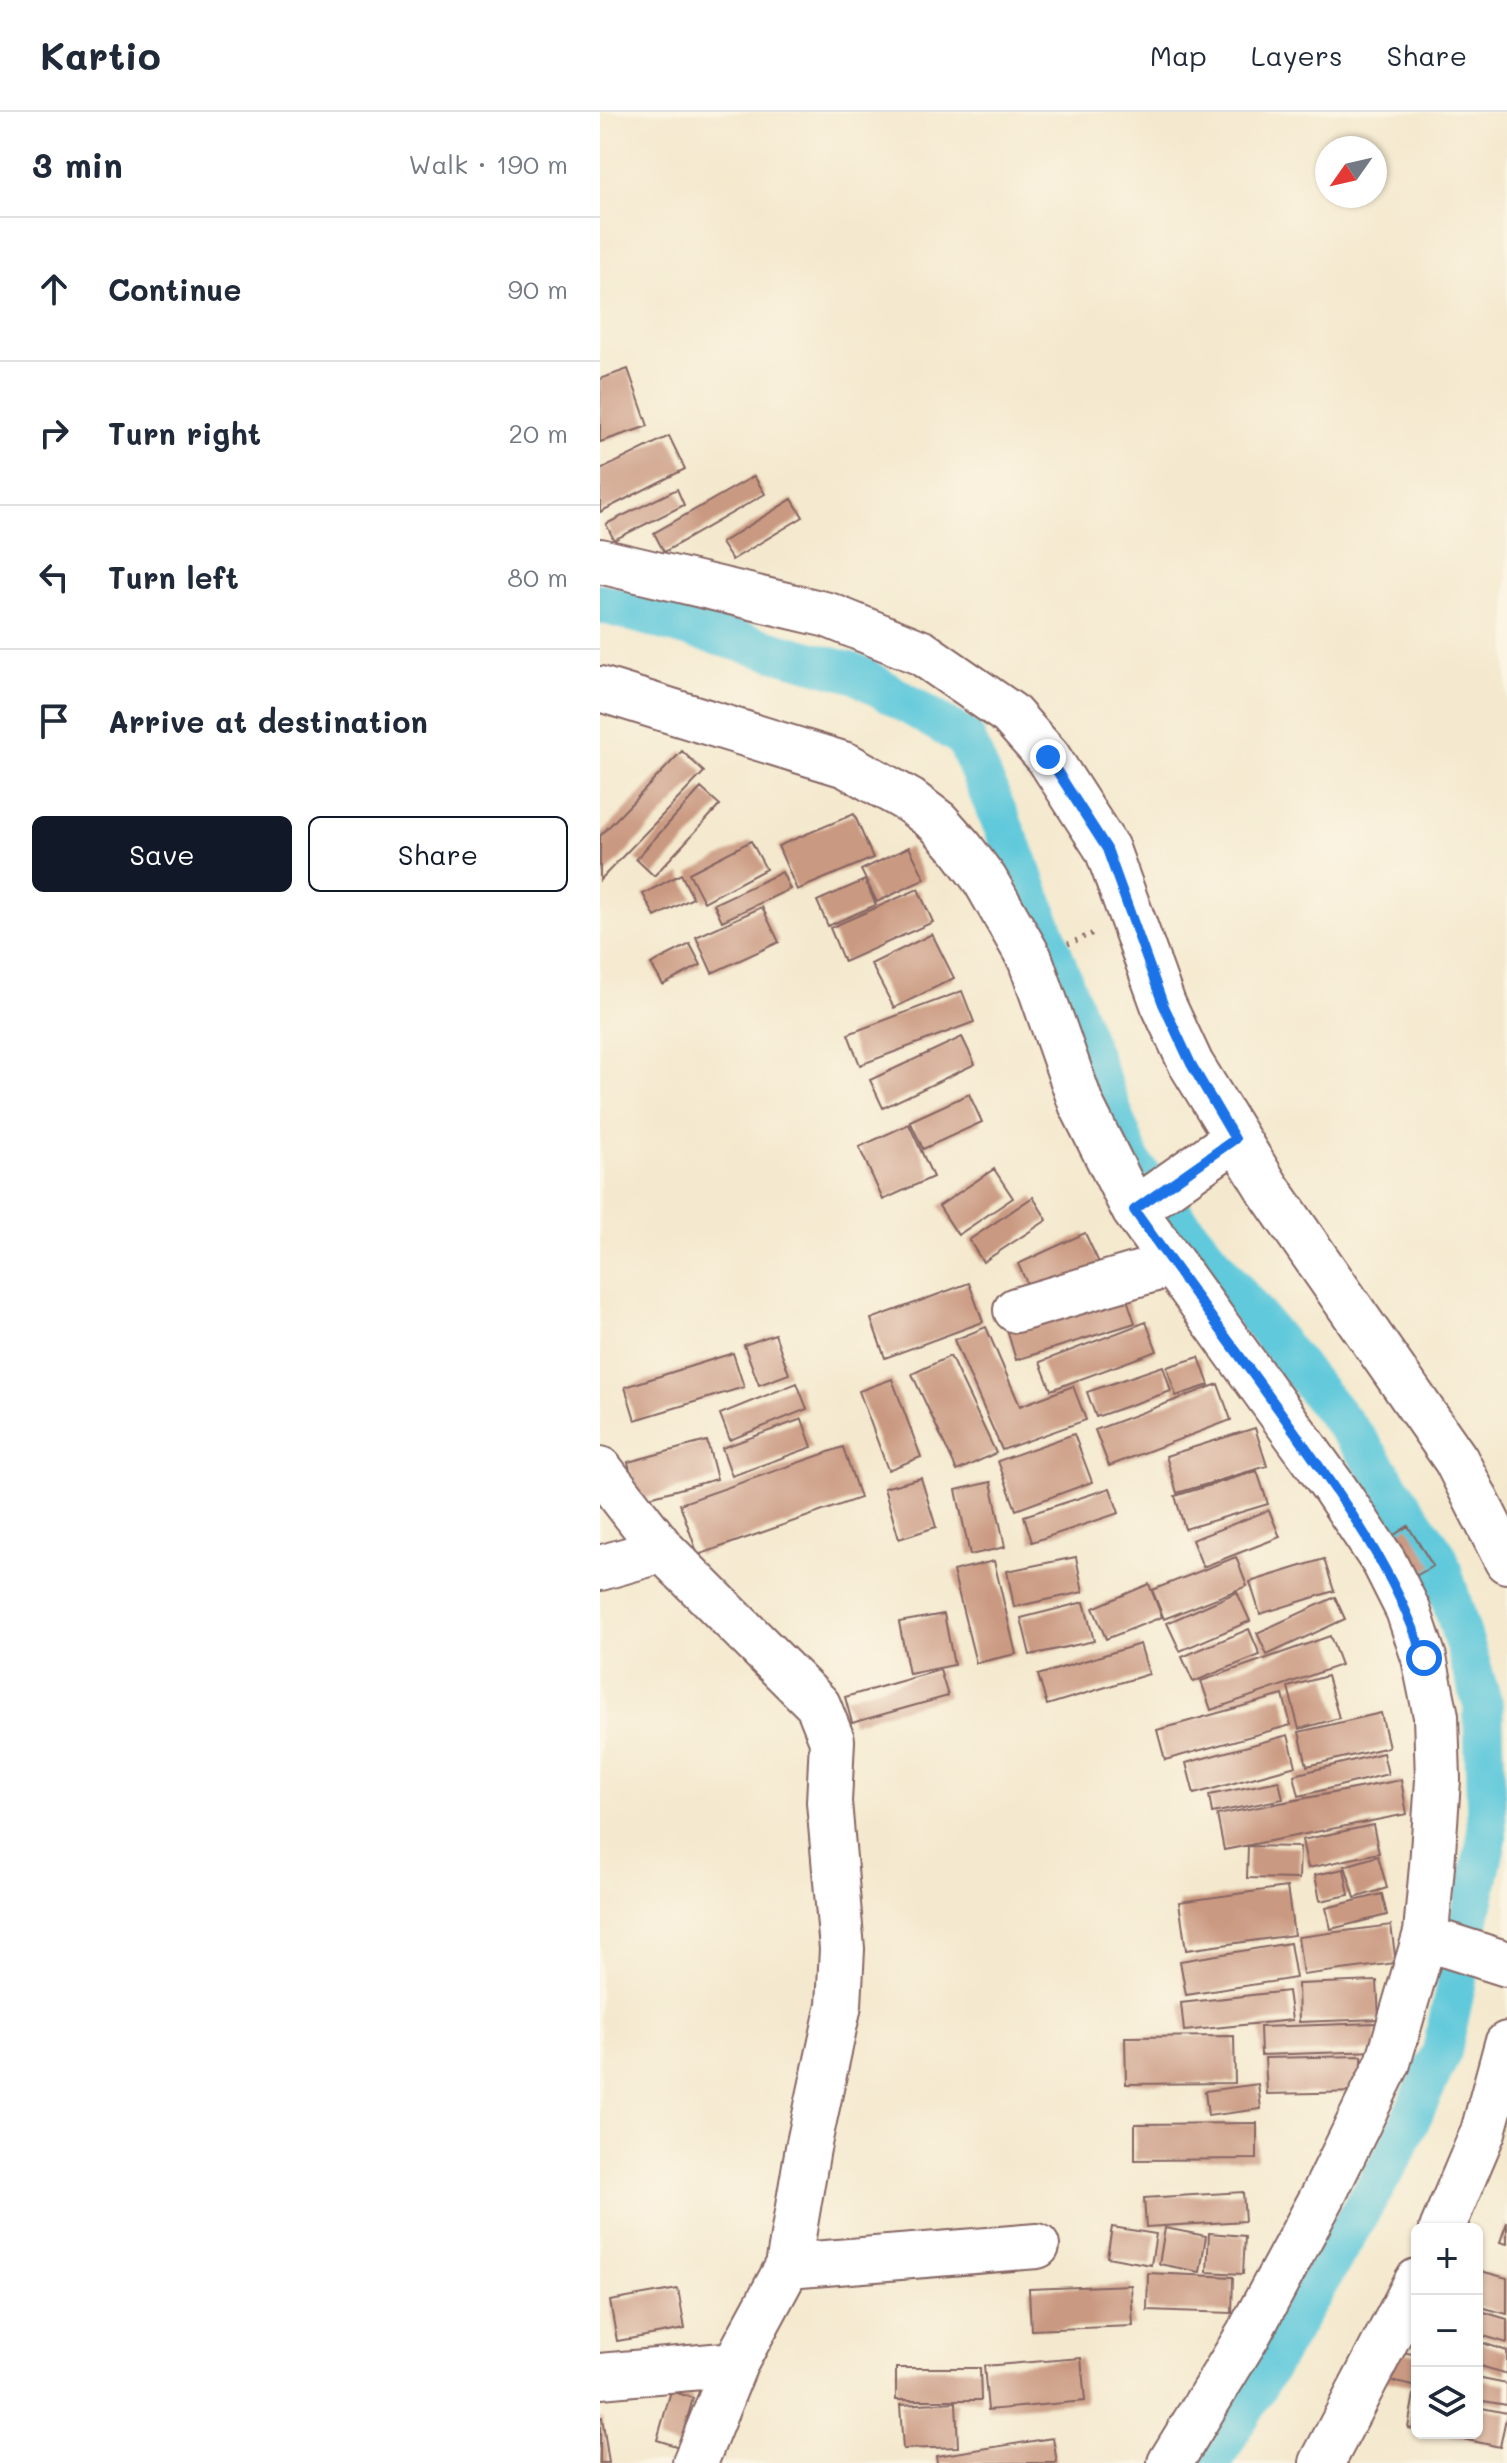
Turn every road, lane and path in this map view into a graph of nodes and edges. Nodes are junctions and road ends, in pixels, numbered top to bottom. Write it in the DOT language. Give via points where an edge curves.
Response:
graph roads {
  1 [pos="600,561"];
  2 [pos="600,689"];
  3 [pos="1098,932"];
  4 [pos="1055,949"];
  5 [pos="1224,1146"];
  6 [pos="1145,1202"];
  7 [pos="1172,1264"];
  8 [pos="1016,1310"];
  9 [pos="600,1469"];
  10 [pos="663,1550"];
  11 [pos="1507,1561"];
  12 [pos="600,1568"];
  13 [pos="1436,1942"];
  14 [pos="1507,1964"];
  15 [pos="1507,2044"];
  16 [pos="1445,2223"];
  17 [pos="1037,2246"];
  18 [pos="788,2266"];
  19 [pos="1411,2292"];
  20 [pos="735,2364"];
  21 [pos="600,2376"];
  22 [pos="695,2463"];
  23 [pos="1170,2463"];
  24 [pos="1322,2463"];
  1 -- 5 [label="street" via="828,615 922,653 1010,714 1048,757 1107,849 1163,1004"];
  2 -- 6 [label="street" via="846,765 938,822 985,880 1030,959 1081,1104"];
  3 -- 4 [label="path"];
  5 -- 6 [label="street"];
  5 -- 11 [label="street" via="1419,1402 1456,1460"];
  6 -- 7 [label="street"];
  7 -- 8 [label="street"];
  7 -- 13 [label="street" via="1335,1489 1384,1562 1408,1610 1436,1716"];
  9 -- 10 [label="street"];
  10 -- 12 [label="street"];
  10 -- 18 [label="street" via="818,1705 832,1740 829,1802 842,1949 839,2005"];
  13 -- 14 [label="street"];
  13 -- 23 [label="street" via="1382,2080 1248,2335"];
  15 -- 16 [label="street" via="1483,2132"];
  17 -- 18 [label="street"];
  18 -- 20 [label="street"];
  19 -- 24 [label="street"];
  20 -- 21 [label="street"];
  20 -- 22 [label="street"];
}
